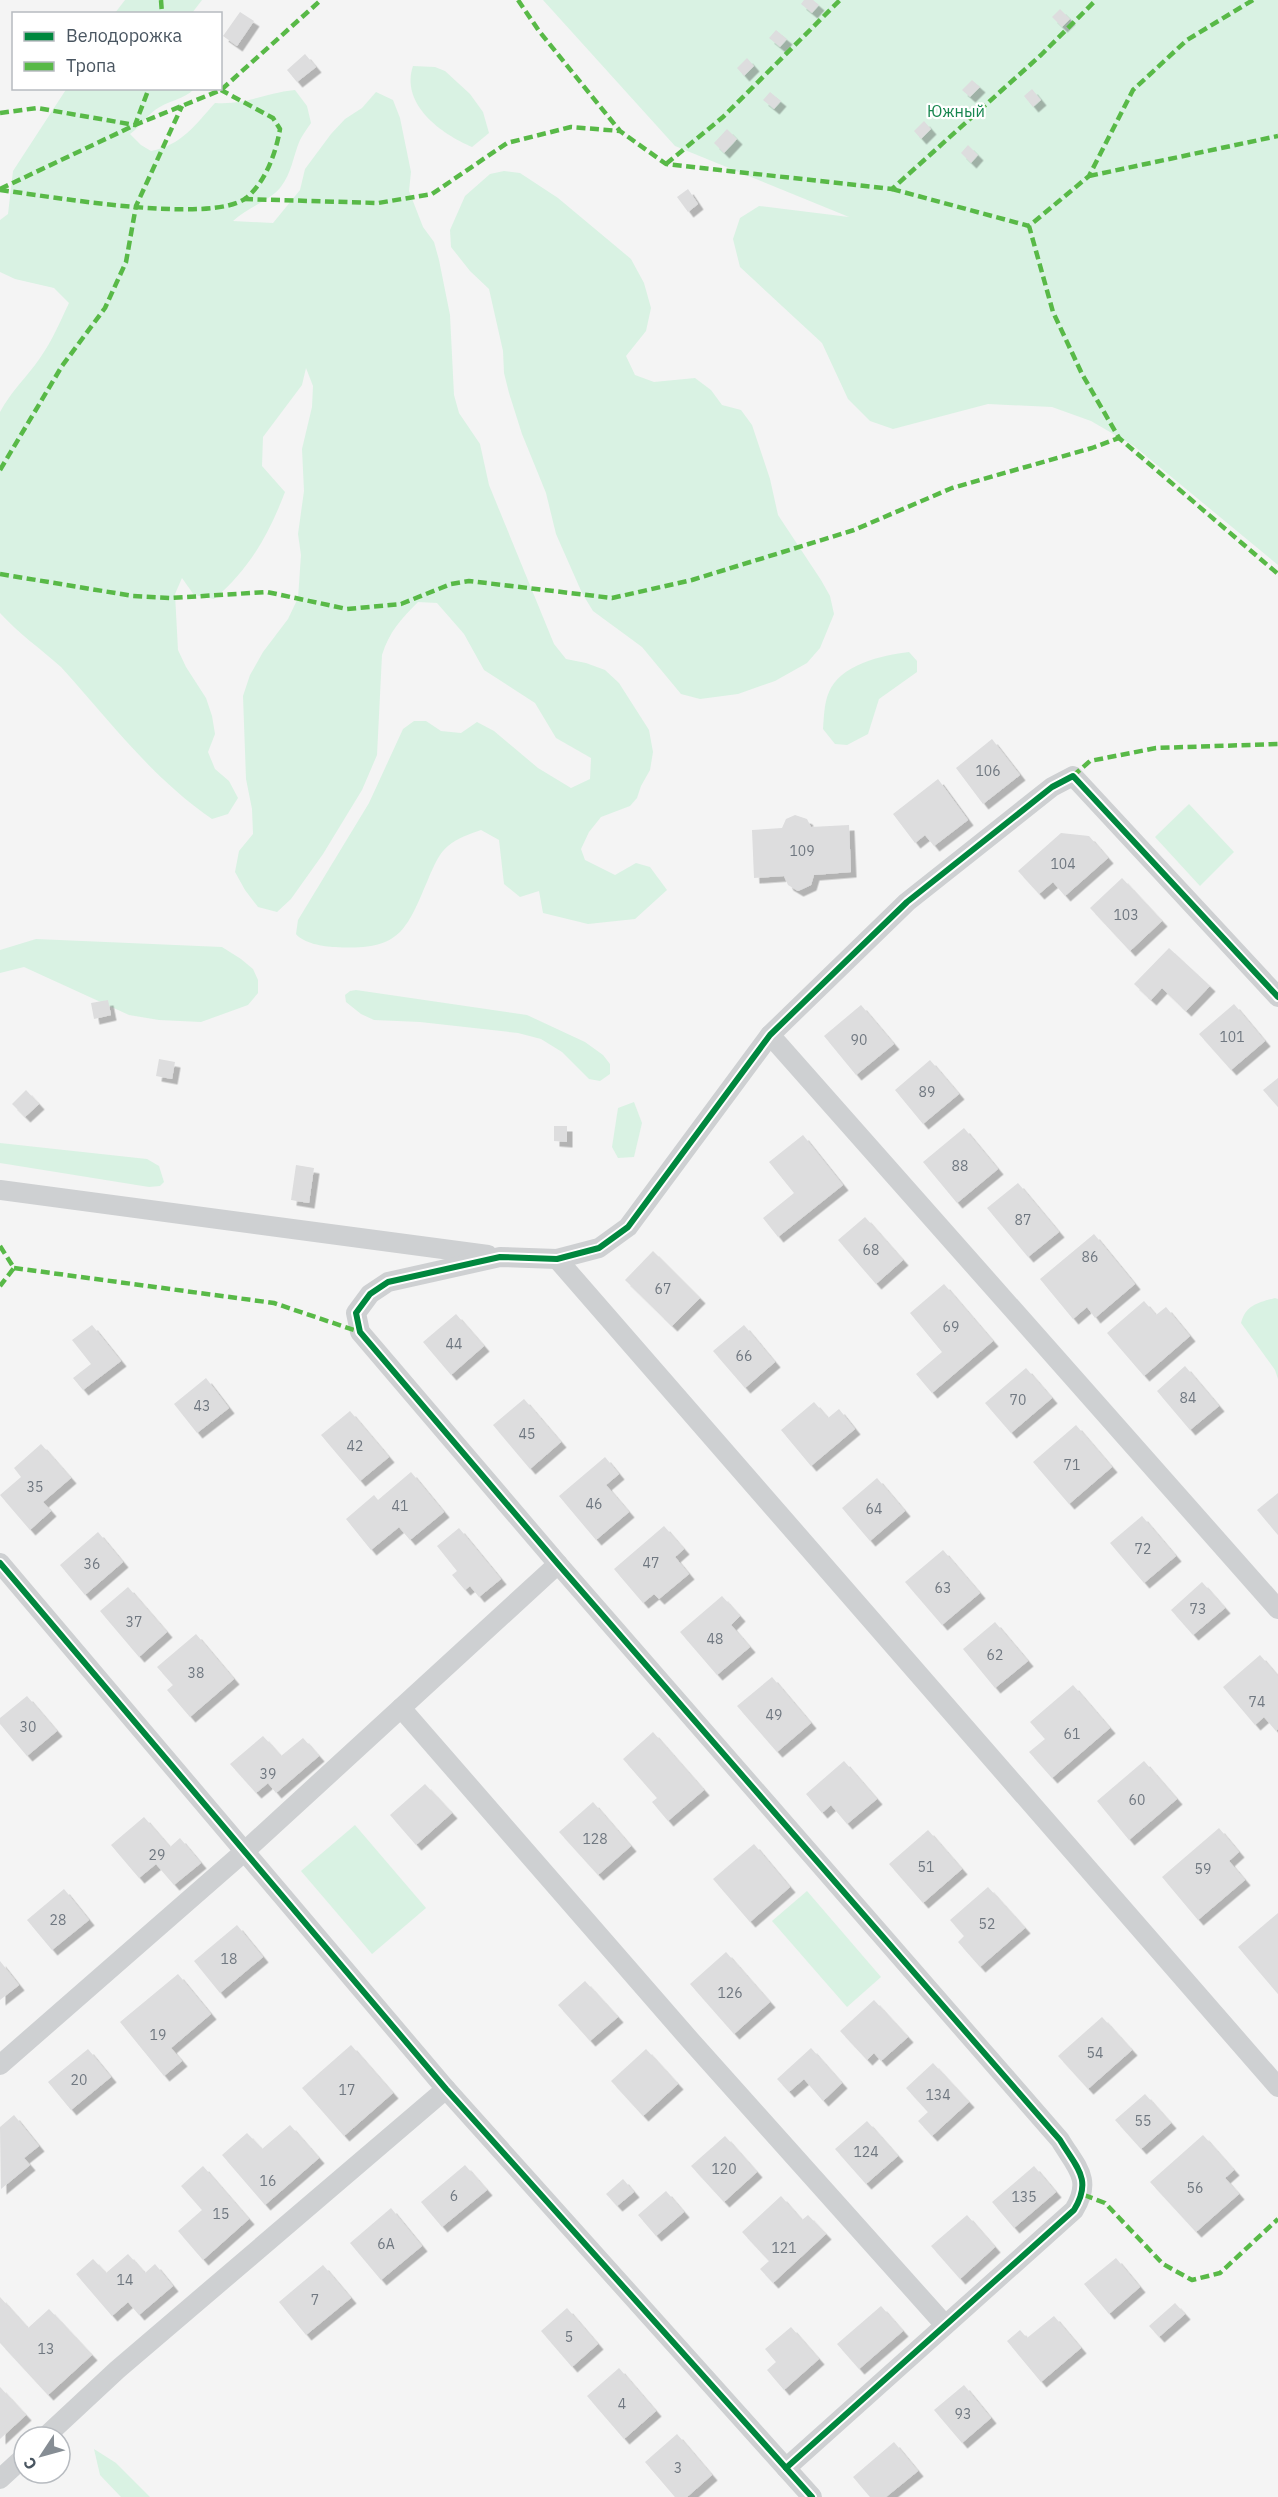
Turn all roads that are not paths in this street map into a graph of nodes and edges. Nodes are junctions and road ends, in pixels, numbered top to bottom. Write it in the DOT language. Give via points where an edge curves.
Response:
graph roads {
  1 [pos="1278,997"];
  2 [pos="770,1035"];
  3 [pos="0,1190"];
  4 [pos="500,1257"];
  5 [pos="557,1259"];
  6 [pos="0,1563"];
  7 [pos="558,1564"];
  8 [pos="1278,1609"];
  9 [pos="401,1708"];
  10 [pos="245,1851"];
  11 [pos="0,2065"];
  12 [pos="1278,2087"];
  13 [pos="446,2089"];
  14 [pos="945,2325"];
  15 [pos="58,2425"];
  16 [pos="12,2468"];
  17 [pos="786,2468"];
  18 [pos="0,2479"];
  19 [pos="812,2497"];
  1 -- 2 [label="street" via="1073,776 1052,787 908,902"];
  2 -- 5 [label="street" via="628,1227 599,1248"];
  2 -- 8 [label="street"];
  3 -- 4 [label="street"];
  4 -- 5 [label="street"];
  4 -- 7 [label="street" via="388,1282 370,1294 356,1313 360,1332"];
  5 -- 12 [label="street"];
  6 -- 10 [label="street"];
  7 -- 9 [label="street"];
  7 -- 14 [label="street" via="1060,2140 1082,2177 1084,2195 1074,2210"];
  9 -- 10 [label="street"];
  9 -- 14 [label="street"];
  10 -- 11 [label="street"];
  10 -- 13 [label="street"];
  13 -- 15 [label="street"];
  13 -- 17 [label="street"];
  14 -- 17 [label="street"];
  16 -- 18 [label="street"];
  17 -- 19 [label="street"];
}
